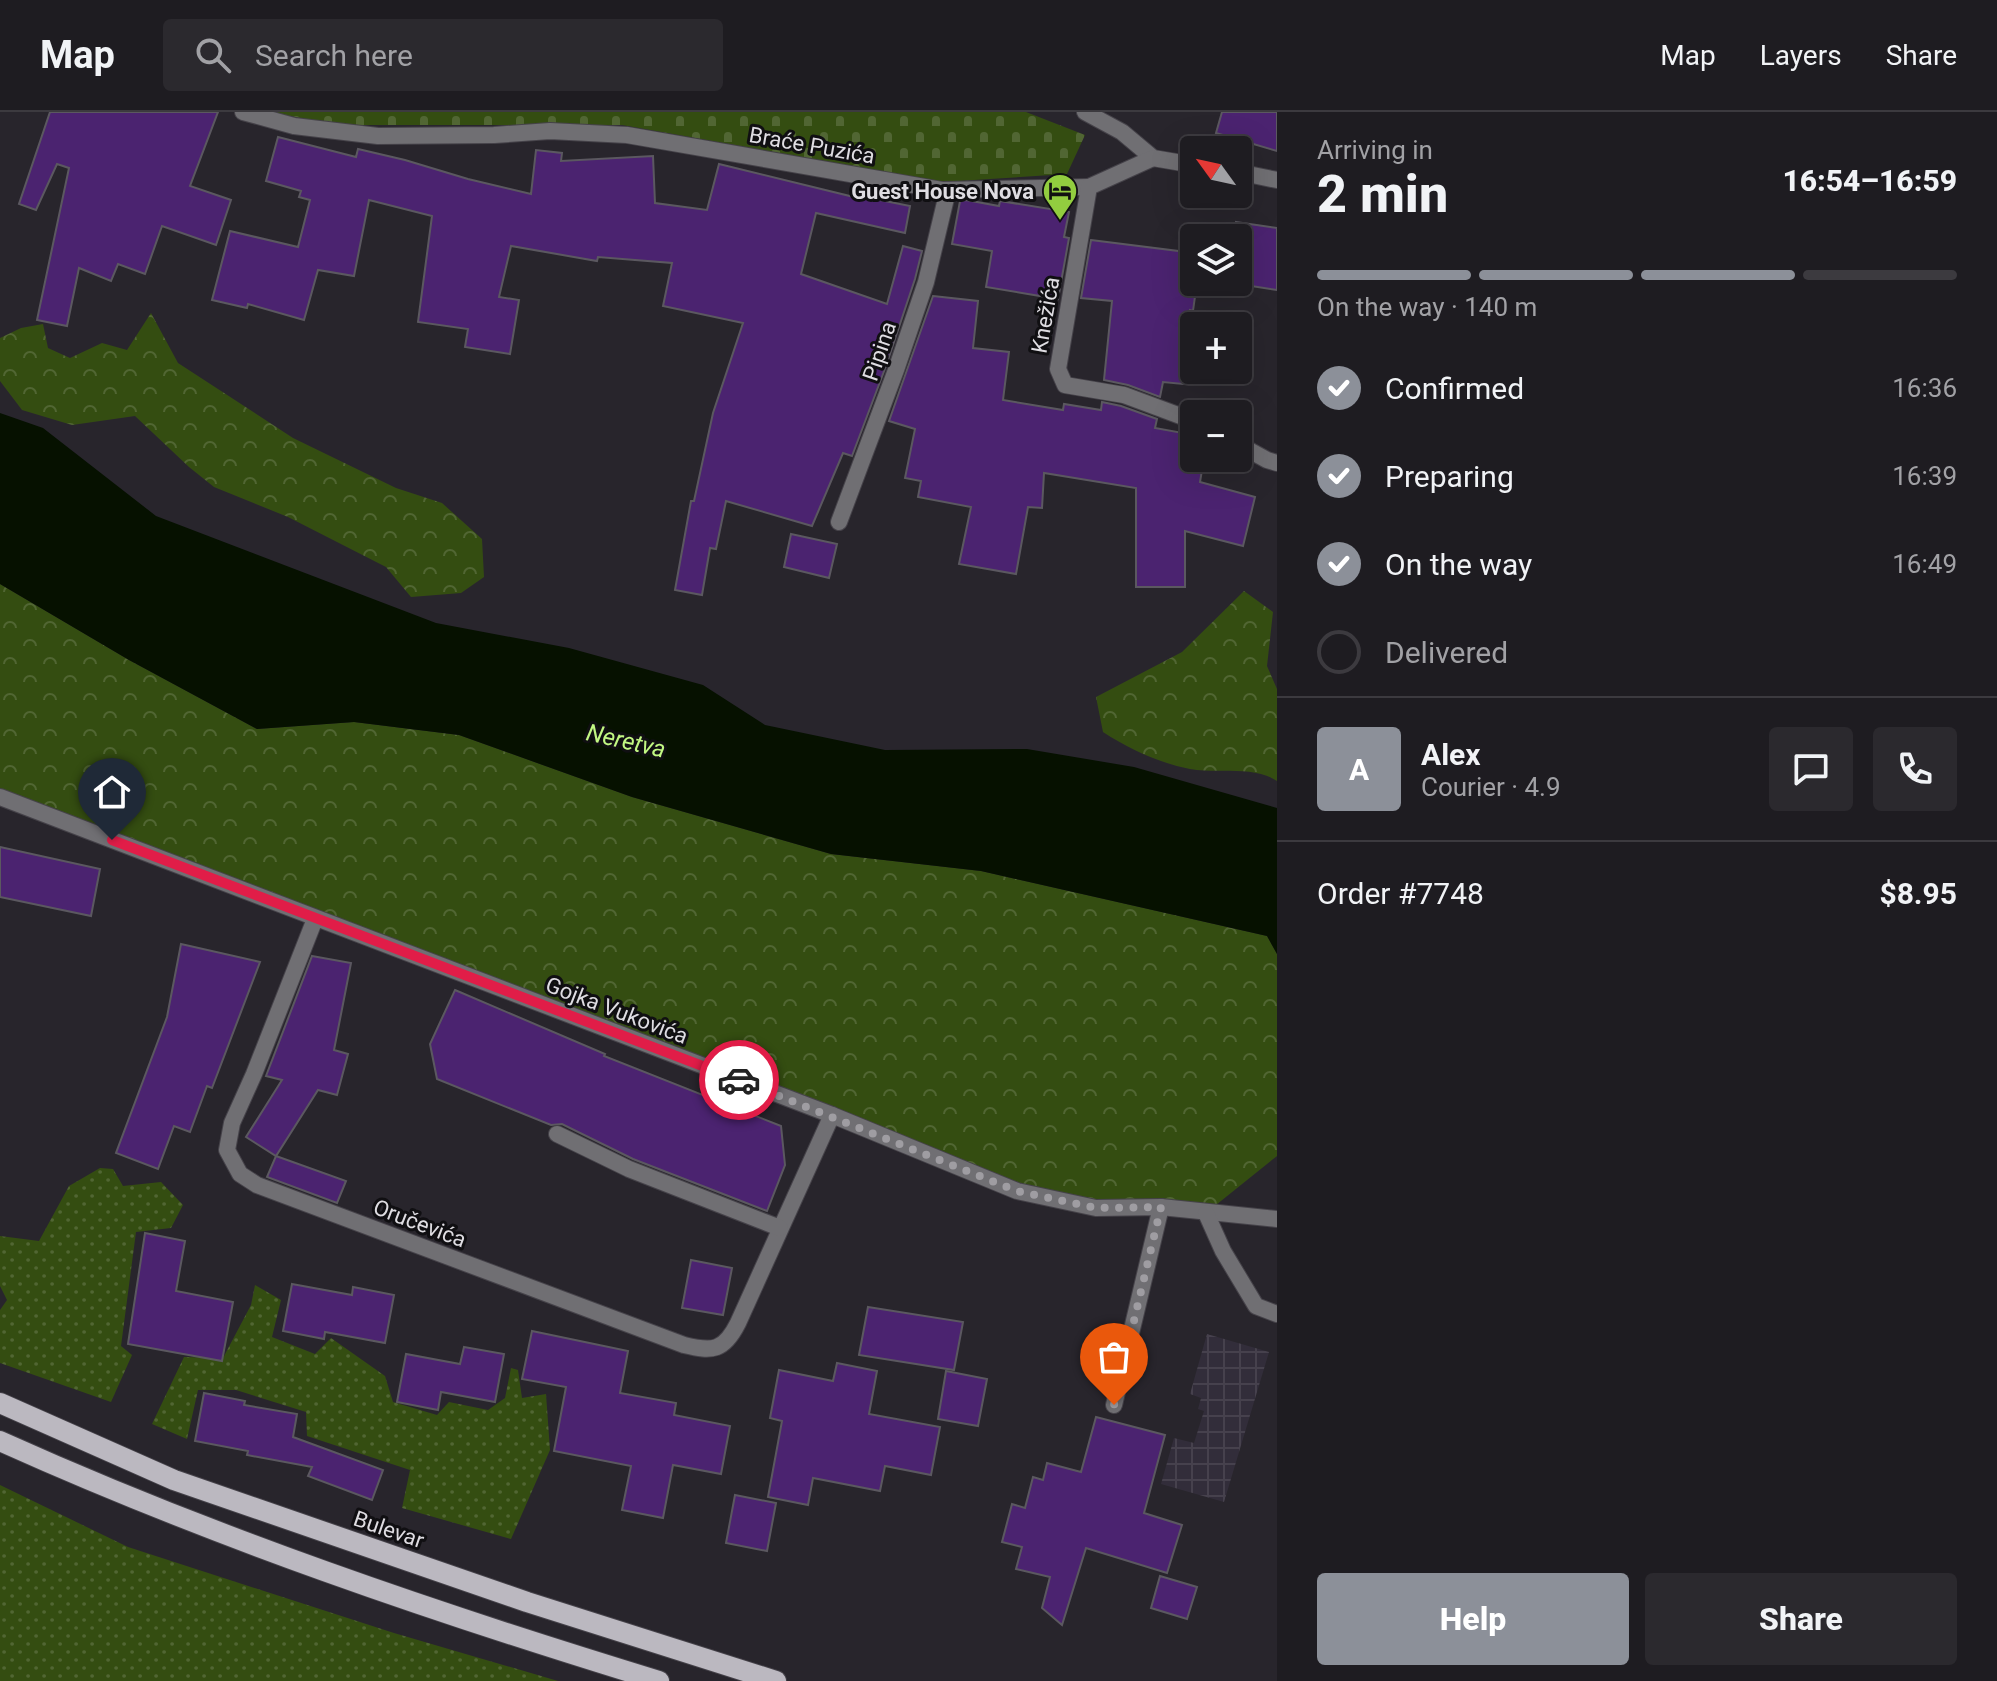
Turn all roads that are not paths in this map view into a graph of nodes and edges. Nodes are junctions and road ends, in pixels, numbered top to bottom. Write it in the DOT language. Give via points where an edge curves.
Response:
graph roads {
  1 [pos="243,112"];
  2 [pos="1085,112"];
  3 [pos="1153,158"];
  4 [pos="1180,163"];
  5 [pos="1252,175"];
  6 [pos="1277,180"];
  7 [pos="1089,187"];
  8 [pos="948,190"];
  9 [pos="1180,416"];
  10 [pos="1252,451"];
  11 [pos="1277,463"];
  12 [pos="839,522"];
  13 [pos="0,797"];
  14 [pos="315,919"];
  15 [pos="832,1115"];
  16 [pos="557,1134"];
  17 [pos="1161,1207"];
  18 [pos="1206,1213"];
  19 [pos="1277,1219"];
  20 [pos="780,1228"];
  21 [pos="1277,1314"];
  22 [pos="0,1403"];
  23 [pos="1114,1405"];
  24 [pos="0,1441"];
  25 [pos="770,1680"];
  26 [pos="659,1681"];
  27 [pos="776,1681"];
  1 -- 8 [label="street, Braće Puzića" via="294,126 378,136 550,131 627,135"];
  2 -- 3 [label="street" via="1122,132"];
  3 -- 4 [label="street"];
  3 -- 7 [label="street"];
  5 -- 6 [label="street"];
  7 -- 8 [label="street, Braće Puzića"];
  7 -- 9 [label="street, Knežića" via="1058,369 1065,385 1124,395"];
  8 -- 12 [label="street, Pipina" via="921,296"];
  10 -- 11 [label="street"];
  13 -- 14 [label="street, Gojka Vukovića"];
  14 -- 15 [label="street, Gojka Vukovića"];
  14 -- 20 [label="street, Oručevića" via="232,1123 227,1150 240,1174 257,1185 703,1350 718,1349 732,1335"];
  15 -- 17 [label="street, Gojka Vukovića" via="1017,1191 1096,1208"];
  15 -- 20 [label="street, Oručevića"];
  16 -- 20 [label="street" via="629,1169"];
  17 -- 18 [label="street, Gojka Vukovića"];
  17 -- 23 [label="street"];
  18 -- 19 [label="street, Gojka Vukovića"];
  18 -- 21 [label="street" via="1256,1306"];
  22 -- 25 [label="main road, Bulevar" via="174,1480"];
  24 -- 26 [label="main road" via="350,1580"];
  25 -- 27 [label="main road, Bulevar"];
}
